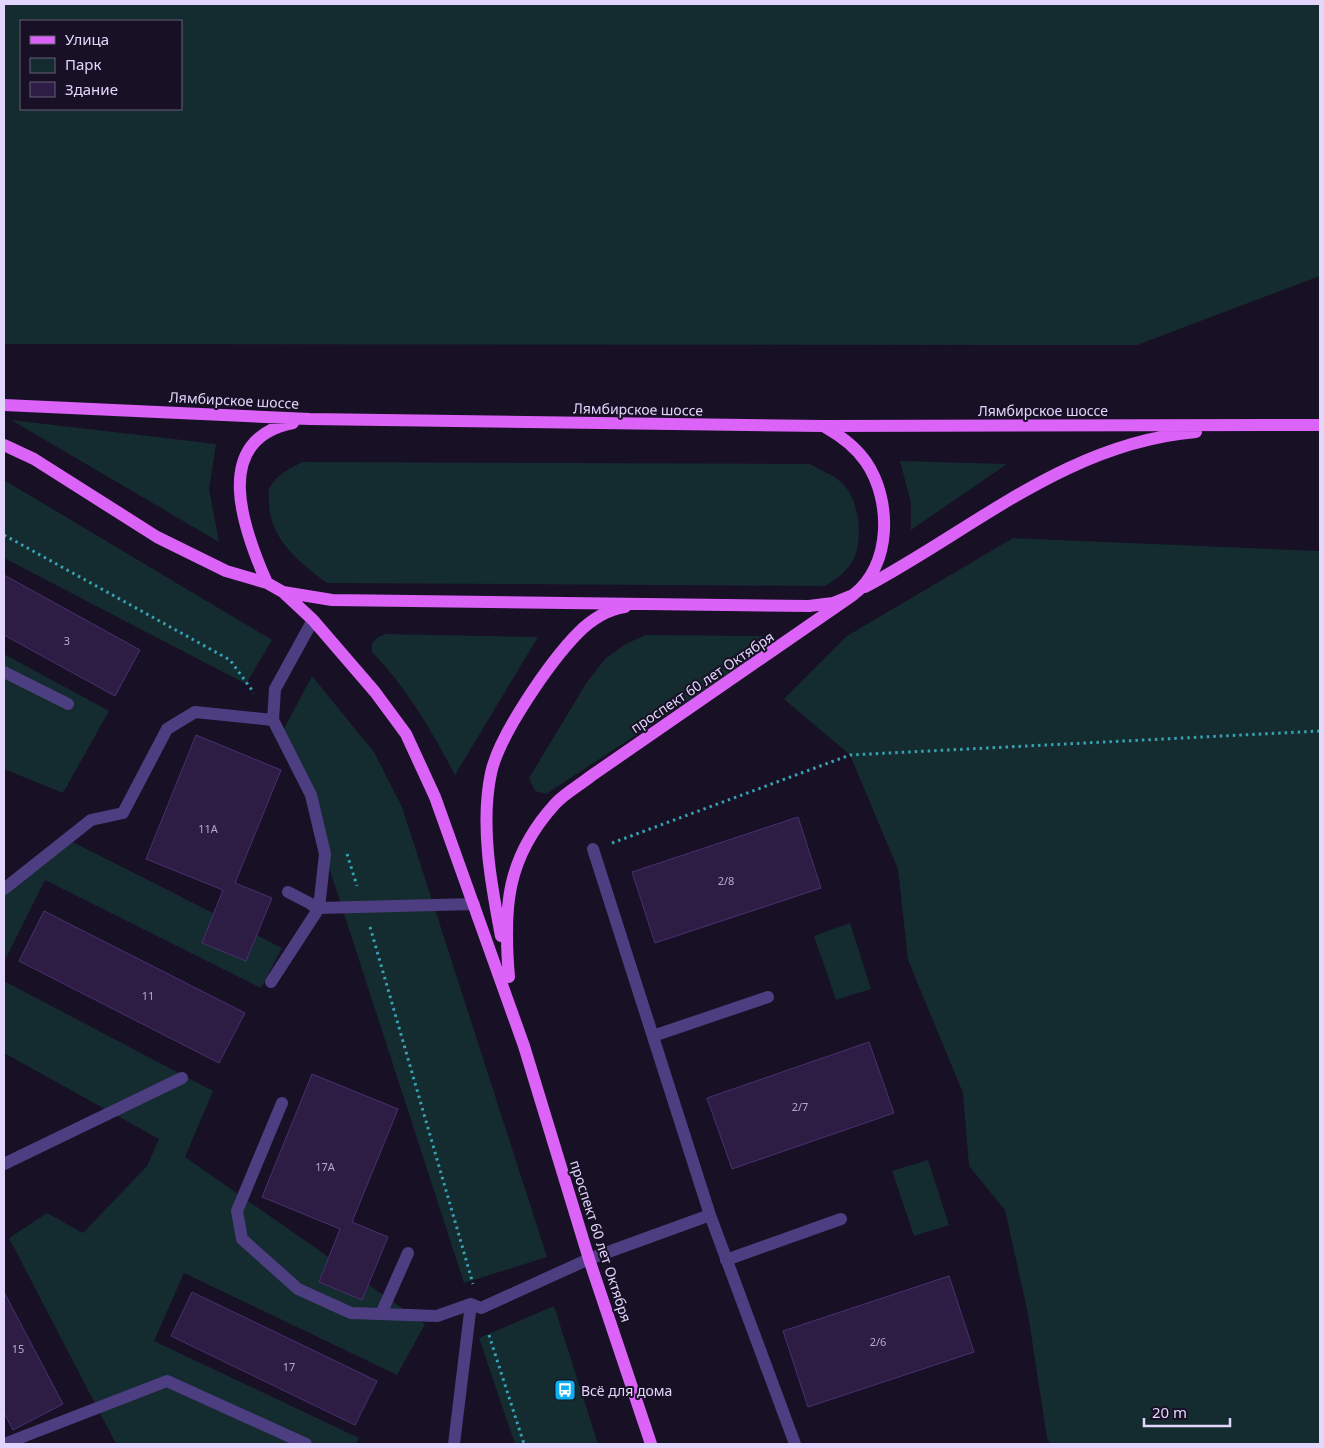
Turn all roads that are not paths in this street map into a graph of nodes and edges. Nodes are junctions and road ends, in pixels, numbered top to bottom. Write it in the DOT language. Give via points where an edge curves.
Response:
graph roads {
  1 [pos="4,405"];
  2 [pos="310,419"];
  3 [pos="1273,425"];
  4 [pos="1320,425"];
  5 [pos="823,426"];
  6 [pos="4,445"];
  7 [pos="267,583"];
  8 [pos="283,592"];
  9 [pos="857,592"];
  10 [pos="655,603"];
  11 [pos="313,620"];
  12 [pos="4,672"];
  13 [pos="68,704"];
  14 [pos="273,720"];
  15 [pos="593,849"];
  16 [pos="4,889"];
  17 [pos="288,892"];
  18 [pos="474,904"];
  19 [pos="319,908"];
  20 [pos="509,977"];
  21 [pos="271,982"];
  22 [pos="768,997"];
  23 [pos="653,1036"];
  24 [pos="524,1046"];
  25 [pos="182,1078"];
  26 [pos="282,1102"];
  27 [pos="4,1164"];
  28 [pos="710,1215"];
  29 [pos="841,1219"];
  30 [pos="408,1253"];
  31 [pos="590,1259"];
  32 [pos="726,1260"];
  33 [pos="476,1306"];
  34 [pos="381,1314"];
  35 [pos="4,1444"];
  36 [pos="306,1444"];
  37 [pos="454,1444"];
  38 [pos="651,1444"];
  39 [pos="795,1444"];
  1 -- 2 [label="main road, Лямбирское шоссе"];
  2 -- 5 [label="main road, Лямбирское шоссе"];
  2 -- 7 [label="main road" via="278,426 257,439 243,461 239,490 242,518"];
  3 -- 4 [label="main road, Лямбирское шоссе"];
  3 -- 5 [label="main road, Лямбирское шоссе"];
  3 -- 9 [label="main road, Лямбирское шоссе" via="1184,433 1133,443 1089,458 1045,478"];
  5 -- 9 [label="main road, проспект 60 лет Октября" via="844,437 866,462 884,512 884,538 878,562"];
  6 -- 7 [label="main road" via="34,459 157,537 226,571"];
  7 -- 8 [label="main road"];
  8 -- 10 [label="main road" via="332,600"];
  8 -- 11 [label="main road, проспект 60 лет Октября"];
  9 -- 10 [label="main road" via="833,603 809,606"];
  9 -- 20 [label="main road, проспект 60 лет Октября" via="556,802 533,831 519,859 508,894 505,931"];
  10 -- 20 [label="main road, проспект 60 лет Октября" via="600,615 580,631 554,661 501,743 491,774 487,819 491,889"];
  11 -- 14 [label="lane" via="275,689"];
  11 -- 18 [label="main road, проспект 60 лет Октября" via="376,692 406,734 435,797"];
  12 -- 13 [label="lane"];
  14 -- 16 [label="lane" via="196,712 167,729 123,813 91,820"];
  14 -- 19 [label="lane" via="311,794 326,854"];
  15 -- 23 [label="lane"];
  17 -- 19 [label="lane"];
  18 -- 19 [label="lane"];
  18 -- 24 [label="main road, проспект 60 лет Октября"];
  19 -- 21 [label="lane"];
  20 -- 24 [label="main road, проспект 60 лет Октября"];
  22 -- 23 [label="lane"];
  23 -- 28 [label="lane"];
  24 -- 31 [label="main road, проспект 60 лет Октября"];
  25 -- 27 [label="lane"];
  26 -- 34 [label="lane" via="237,1212 242,1240 298,1289 351,1313"];
  28 -- 31 [label="lane"];
  28 -- 32 [label="lane"];
  29 -- 32 [label="lane"];
  30 -- 34 [label="lane"];
  31 -- 33 [label="lane"];
  31 -- 38 [label="main road, проспект 60 лет Октября"];
  32 -- 39 [label="lane"];
  33 -- 34 [label="lane" via="437,1316"];
  33 -- 37 [label="lane"];
  35 -- 36 [label="lane" via="167,1381"];
}
